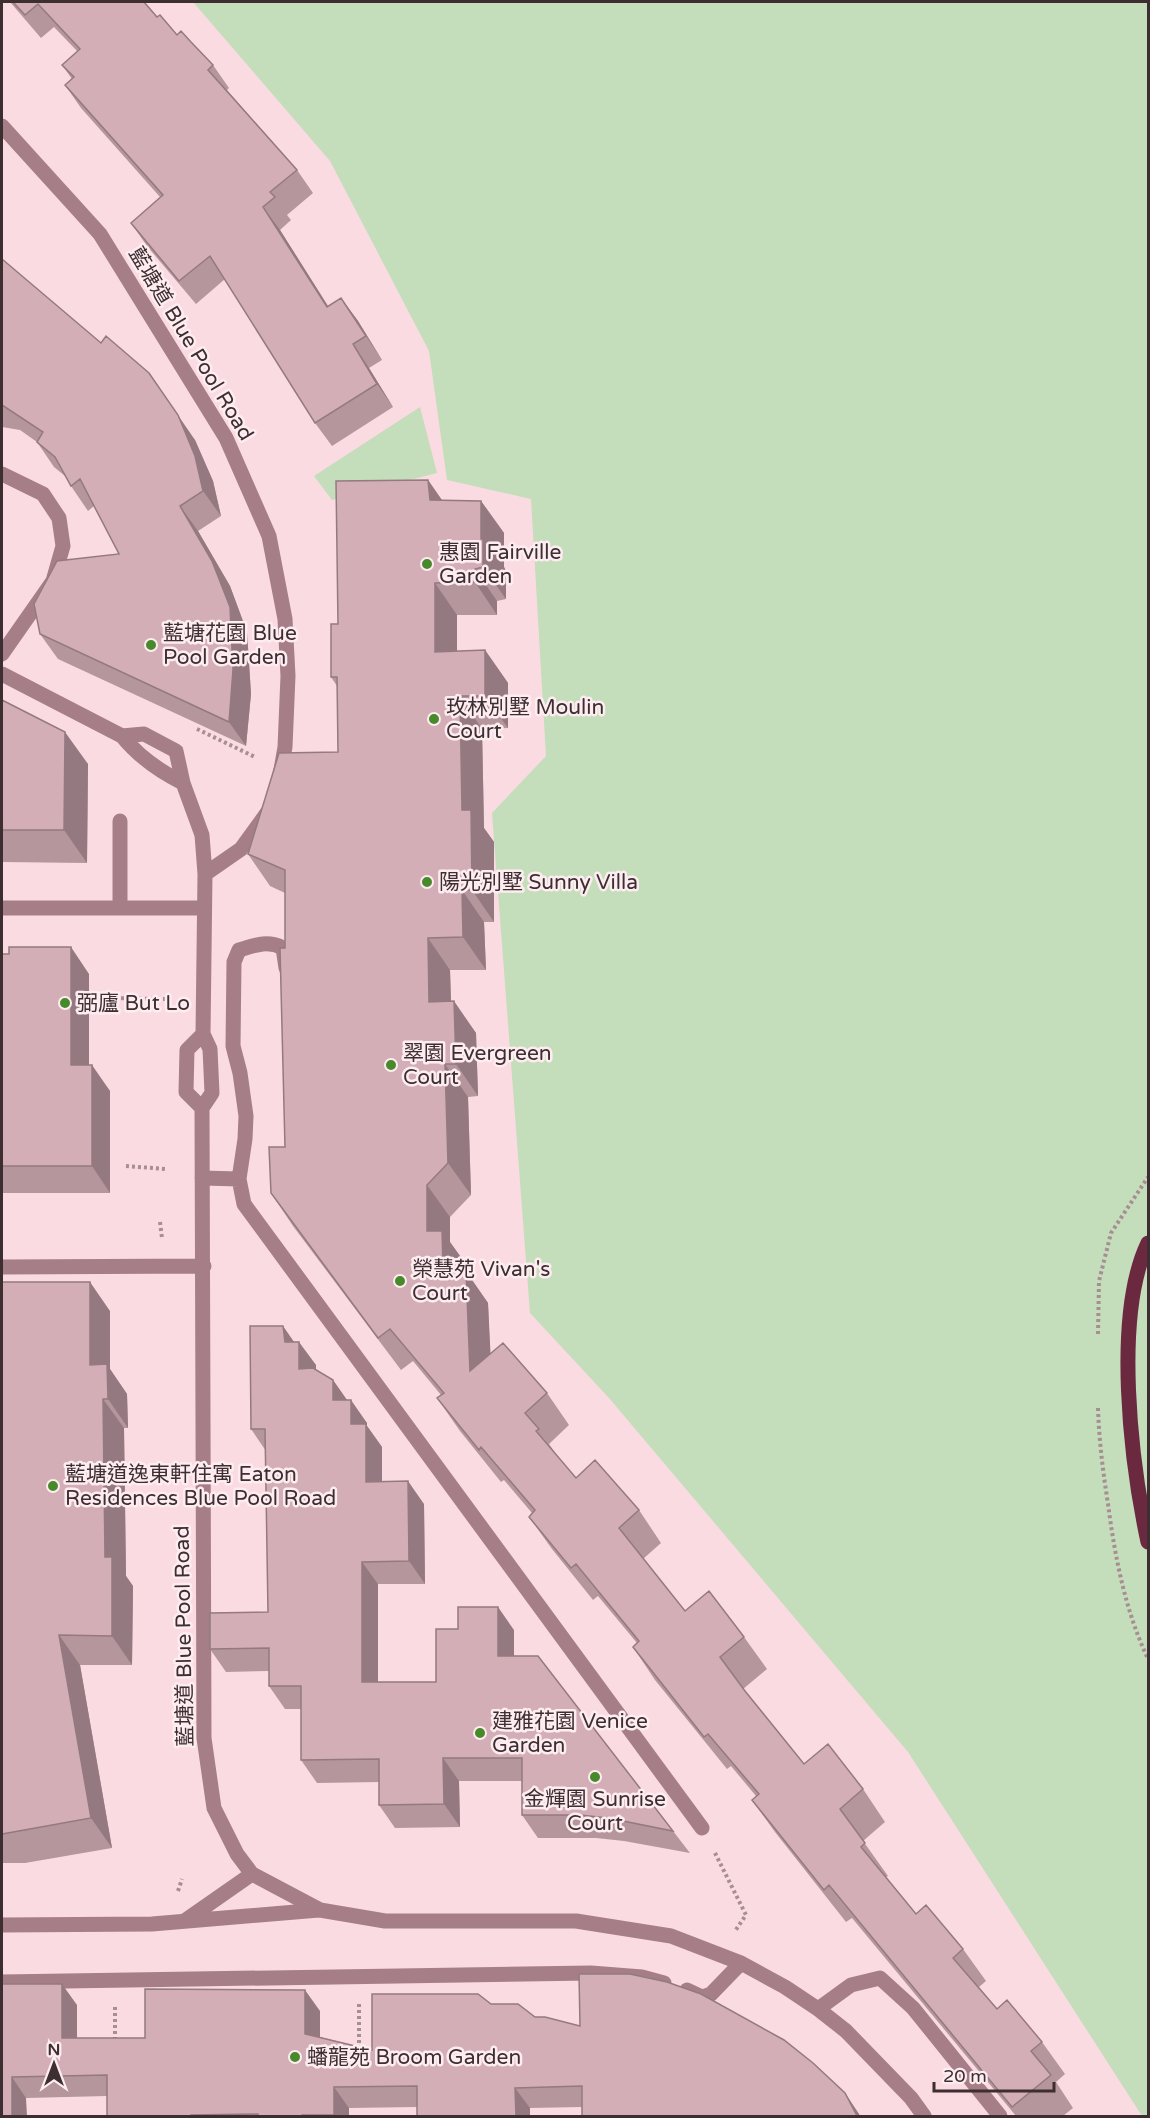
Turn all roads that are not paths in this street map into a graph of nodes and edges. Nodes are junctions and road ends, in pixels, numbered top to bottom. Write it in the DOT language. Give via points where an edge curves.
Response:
graph roads {
  1 [pos="2,126"];
  2 [pos="2,474"];
  3 [pos="2,654"];
  4 [pos="2,674"];
  5 [pos="122,736"];
  6 [pos="183,783"];
  7 [pos="120,821"];
  8 [pos="205,874"];
  9 [pos="2,908"];
  10 [pos="120,908"];
  11 [pos="203,908"];
  12 [pos="286,970"];
  13 [pos="203,1034"];
  14 [pos="202,1108"];
  15 [pos="202,1178"];
  16 [pos="239,1179"];
  17 [pos="1149,1243"];
  18 [pos="204,1266"];
  19 [pos="2,1267"];
  20 [pos="1149,1542"];
  21 [pos="702,1828"];
  22 [pos="252,1874"];
  23 [pos="320,1910"];
  24 [pos="184,1922"];
  25 [pos="2,1925"];
  26 [pos="741,1963"];
  27 [pos="2,1982"];
  28 [pos="818,2009"];
  29 [pos="924,2116"];
  30 [pos="1000,2116"];
  1 -- 8 [label="street, 藍塘道 Blue Pool Road" via="100,234 226,438 269,536 285,619 285,747 270,810 241,849"];
  2 -- 3 [label="street" via="43,494 59,518 63,546 53,581"];
  4 -- 5 [label="street"];
  5 -- 6 [label="street" via="136,754"];
  5 -- 6 [label="street, 藍塘道 Blue Pool Road" via="144,734 176,751"];
  6 -- 8 [label="street, 藍塘道 Blue Pool Road" via="202,835"];
  7 -- 10 [label="street"];
  8 -- 11 [label="street, 藍塘道 Blue Pool Road"];
  9 -- 10 [label="street"];
  10 -- 11 [label="street"];
  11 -- 13 [label="street, 藍塘道 Blue Pool Road"];
  12 -- 16 [label="street" via="283,948 275,944 239,950 234,962 233,1046 246,1116"];
  13 -- 14 [label="street, 藍塘道 Blue Pool Road" via="210,1049 212,1093"];
  13 -- 14 [label="street" via="187,1050 186,1065 186,1092"];
  14 -- 15 [label="street, 藍塘道 Blue Pool Road"];
  15 -- 16 [label="street"];
  15 -- 18 [label="street, 藍塘道 Blue Pool Road"];
  16 -- 21 [label="street" via="244,1204"];
  17 -- 20 [label="main road" via="1131,1303 1128,1341 1132,1430"];
  18 -- 19 [label="street"];
  18 -- 22 [label="street, 藍塘道 Blue Pool Road" via="204,1738 214,1808 237,1854"];
  22 -- 23 [label="street, 藍塘道 Blue Pool Road"];
  22 -- 24 [label="street"];
  23 -- 24 [label="street"];
  23 -- 26 [label="street, 藍塘道 Blue Pool Road" via="385,1921 576,1922 671,1936"];
  24 -- 25 [label="street"];
  26 -- 27 [label="street" via="711,1994 702,1996 642,1977 591,1973"];
  26 -- 28 [label="street, 藍塘道 Blue Pool Road"];
  28 -- 29 [label="street, 藍塘道 Blue Pool Road" via="846,2031"];
  28 -- 30 [label="street" via="851,1985 880,1978 913,2008"];
}
